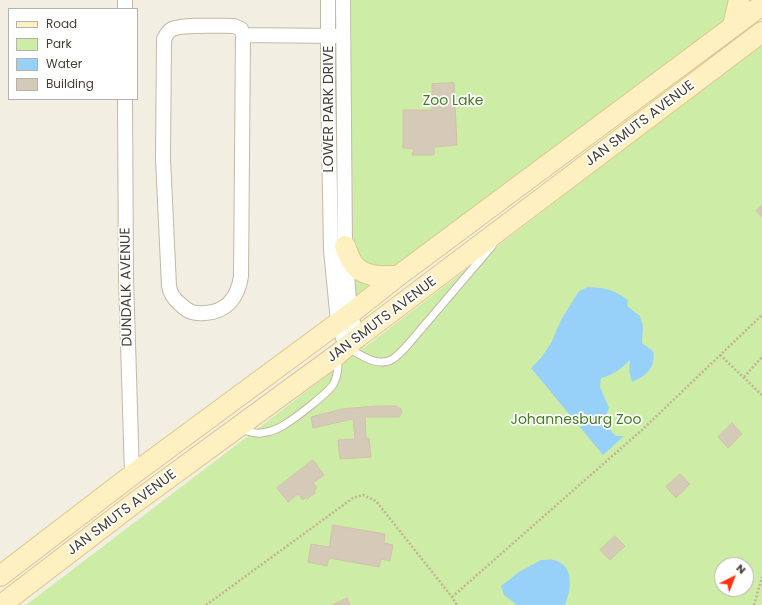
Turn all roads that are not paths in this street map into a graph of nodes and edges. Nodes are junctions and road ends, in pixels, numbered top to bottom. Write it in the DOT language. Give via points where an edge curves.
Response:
graph roads {
  1 [pos="328,0"];
  2 [pos="342,0"];
  3 [pos="739,0"];
  4 [pos="762,5"];
  5 [pos="733,26"];
  6 [pos="762,32"];
  7 [pos="243,35"];
  8 [pos="336,36"];
  9 [pos="125,100"];
  10 [pos="345,217"];
  11 [pos="330,218"];
  12 [pos="515,220"];
  13 [pos="345,246"];
  14 [pos="398,276"];
  15 [pos="344,318"];
  16 [pos="348,346"];
  17 [pos="132,475"];
  18 [pos="0,576"];
  19 [pos="1,605"];
  1 -- 8 [label="street, LOWER PARK DRIVE"];
  2 -- 8 [label="street, LOWER PARK DRIVE"];
  3 -- 5 [label="main road"];
  4 -- 5 [label="main road, JAN SMUTS AVENUE"];
  5 -- 14 [label="main road, JAN SMUTS AVENUE"];
  6 -- 12 [label="main road, JAN SMUTS AVENUE"];
  7 -- 7 [label="street" via="241,29 234,26 183,27 172,29 164,39 163,159 169,286 177,302 191,313 210,313 223,309 235,295 240,284"];
  7 -- 8 [label="street"];
  8 -- 10 [label="street, LOWER PARK DRIVE"];
  8 -- 11 [label="street, LOWER PARK DRIVE" via="328,82"];
  9 -- 17 [label="street, DUNDALK AVENUE" via="126,277"];
  10 -- 11 [label="street"];
  10 -- 13 [label="street, LOWER PARK DRIVE"];
  11 -- 15 [label="street, LOWER PARK DRIVE" via="331,250"];
  12 -- 16 [label="main road, JAN SMUTS AVENUE"];
  12 -- 16 [label="lane" via="405,348 393,358 385,362 376,362"];
  13 -- 14 [label="main road" via="354,266 364,273 375,276"];
  13 -- 15 [label="street, LOWER PARK DRIVE"];
  14 -- 15 [label="main road, JAN SMUTS AVENUE"];
  15 -- 16 [label="street, LOWER PARK DRIVE"];
  15 -- 17 [label="main road, JAN SMUTS AVENUE"];
  16 -- 19 [label="main road, JAN SMUTS AVENUE" via="132,504"];
  17 -- 18 [label="main road, JAN SMUTS AVENUE"];
}
